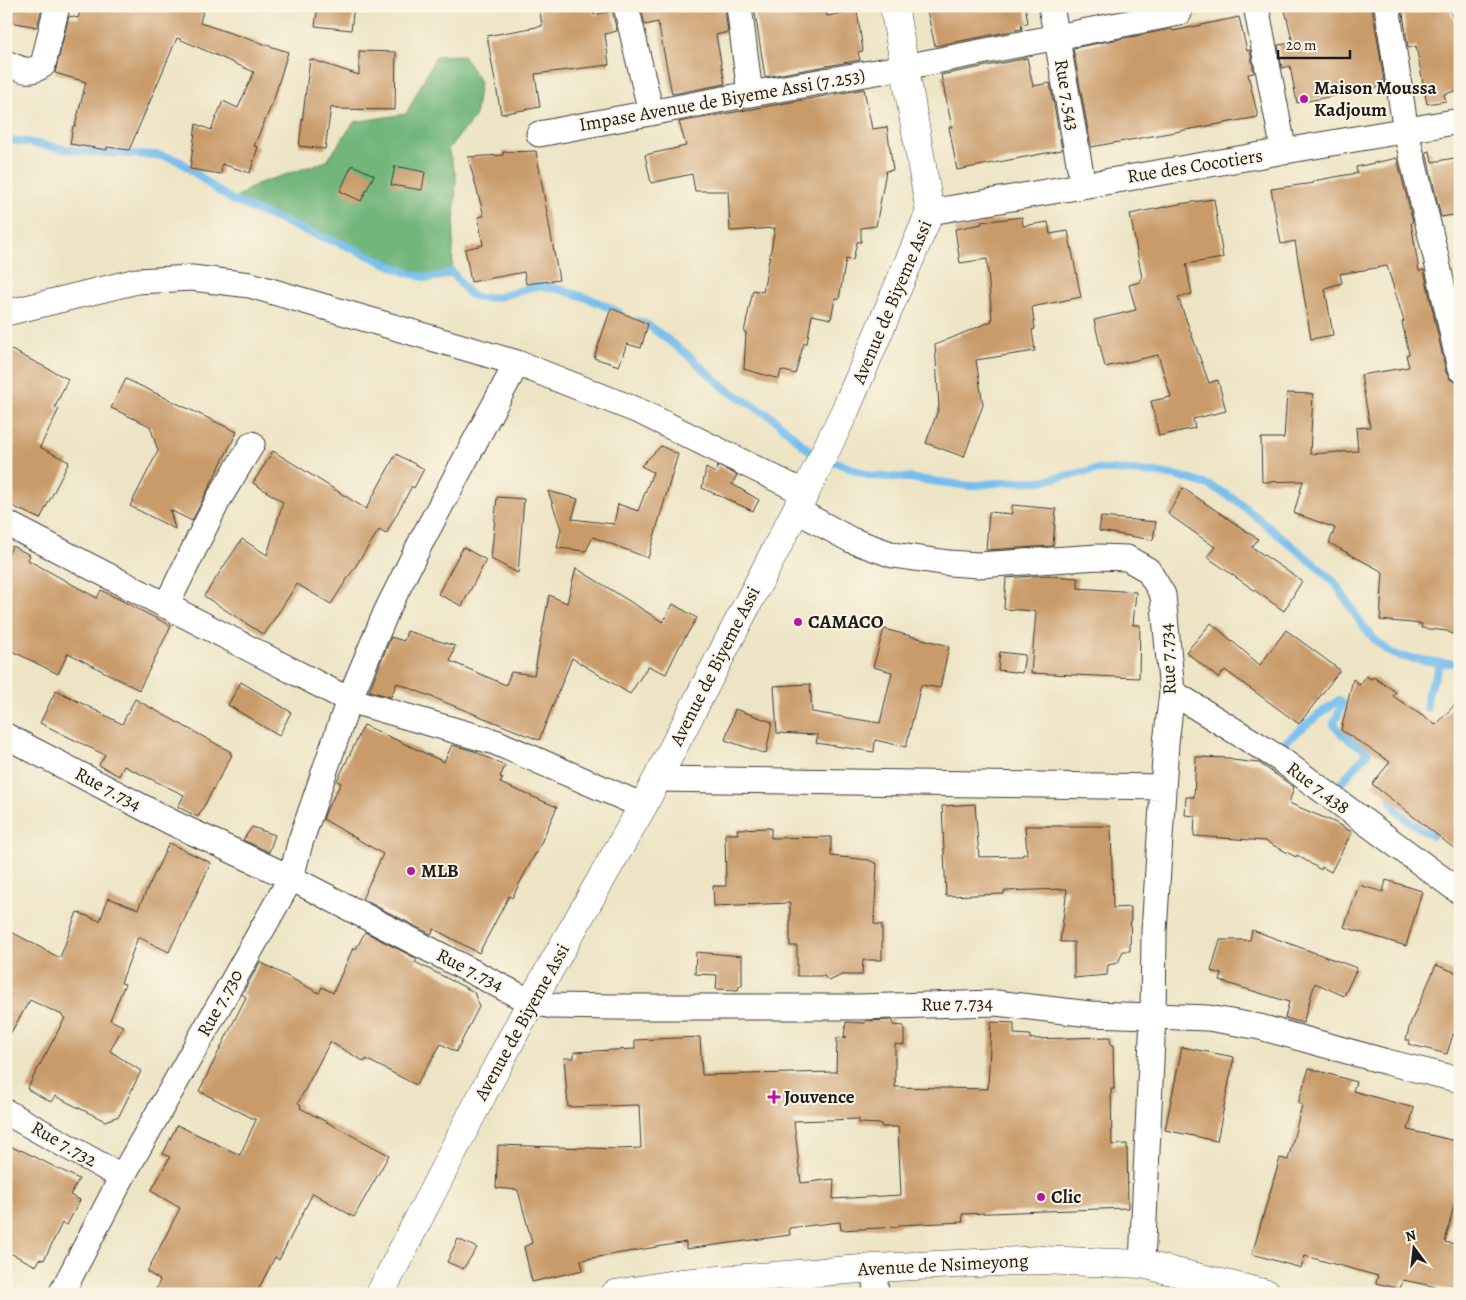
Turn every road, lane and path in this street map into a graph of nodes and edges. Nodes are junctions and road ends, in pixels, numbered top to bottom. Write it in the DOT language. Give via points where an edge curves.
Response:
graph roads {
  1 [pos="57,6"];
  2 [pos="626,6"];
  3 [pos="738,6"];
  4 [pos="894,6"];
  5 [pos="1051,6"];
  6 [pos="1256,6"];
  7 [pos="1387,6"];
  8 [pos="1178,10"];
  9 [pos="1056,36"];
  10 [pos="6,63"];
  11 [pos="905,67"];
  12 [pos="750,94"];
  13 [pos="651,113"];
  14 [pos="1460,121"];
  15 [pos="1406,132"];
  16 [pos="539,134"];
  17 [pos="1284,152"];
  18 [pos="1083,185"];
  19 [pos="930,212"];
  20 [pos="6,313"];
  21 [pos="517,363"];
  22 [pos="1460,369"];
  23 [pos="252,444"];
  24 [pos="801,502"];
  25 [pos="6,523"];
  26 [pos="166,606"];
  27 [pos="1172,692"];
  28 [pos="349,700"];
  29 [pos="6,736"];
  30 [pos="657,779"];
  31 [pos="1163,788"];
  32 [pos="643,806"];
  33 [pos="291,878"];
  34 [pos="1460,892"];
  35 [pos="531,1002"];
  36 [pos="1153,1016"];
  37 [pos="1460,1080"];
  38 [pos="6,1112"];
  39 [pos="122,1178"];
  40 [pos="1142,1264"];
  41 [pos="875,1281"];
  42 [pos="681,1288"];
  43 [pos="61,1294"];
  44 [pos="380,1294"];
  45 [pos="615,1294"];
  46 [pos="1268,1294"];
  1 -- 10 [label="street" via="43,64 26,71"];
  2 -- 13 [label="street"];
  3 -- 12 [label="street"];
  4 -- 11 [label="main road, Avenue de Biyeme Assi"];
  5 -- 9 [label="street, Rue 7.543"];
  6 -- 17 [label="street"];
  7 -- 15 [label="street"];
  8 -- 9 [label="street, Impase Avenue de Biyeme Assi (7.253)"];
  9 -- 11 [label="street, Impase Avenue de Biyeme Assi (7.253)"];
  9 -- 18 [label="street, Rue 7.543"];
  11 -- 12 [label="street, Impase Avenue de Biyeme Assi (7.253)"];
  11 -- 19 [label="main road, Avenue de Biyeme Assi"];
  12 -- 13 [label="street, Impase Avenue de Biyeme Assi (7.253)"];
  13 -- 16 [label="street, Impase Avenue de Biyeme Assi (7.253)"];
  14 -- 15 [label="street, Rue des Cocotiers"];
  15 -- 17 [label="street, Rue des Cocotiers"];
  15 -- 22 [label="street"];
  17 -- 18 [label="street, Rue des Cocotiers"];
  18 -- 19 [label="street, Rue des Cocotiers"];
  19 -- 24 [label="main road, Avenue de Biyeme Assi" via="845,411"];
  20 -- 21 [label="street, Rue 7.734" via="138,281 192,278 250,285"];
  21 -- 24 [label="street, Rue 7.734" via="641,412"];
  21 -- 28 [label="street, Rue 7.730" via="386,610"];
  23 -- 26 [label="street" via="218,500"];
  24 -- 27 [label="street, Rue 7.734" via="851,540 893,555 978,565 1127,558 1148,570 1163,595"];
  24 -- 30 [label="main road, Avenue de Biyeme Assi"];
  25 -- 26 [label="street"];
  26 -- 28 [label="street"];
  27 -- 31 [label="street, Rue 7.734"];
  27 -- 34 [label="street, Rue 7.438" via="1280,759"];
  28 -- 32 [label="street" via="495,742"];
  28 -- 33 [label="street, Rue 7.730"];
  29 -- 33 [label="street, Rue 7.734" via="173,823"];
  30 -- 31 [label="street"];
  30 -- 32 [label="main road, Avenue de Biyeme Assi"];
  31 -- 36 [label="street, Rue 7.734" via="1154,932"];
  32 -- 35 [label="main road, Avenue de Biyeme Assi"];
  33 -- 35 [label="street, Rue 7.734"];
  33 -- 39 [label="street, Rue 7.730"];
  35 -- 36 [label="street, Rue 7.734" via="553,1006 613,1007 858,1007 996,1002 1090,1014"];
  35 -- 44 [label="main road, Avenue de Biyeme Assi"];
  36 -- 37 [label="street" via="1208,1018 1260,1027"];
  36 -- 40 [label="street"];
  38 -- 39 [label="street, Rue 7.732"];
  39 -- 43 [label="street, Rue 7.730"];
  40 -- 41 [label="main road, Avenue de Nsimeyong" via="1040,1260"];
  40 -- 46 [label="main road, Avenue de Nsimeyong"];
  41 -- 42 [label="main road, Avenue de Nsimeyong"];
  42 -- 45 [label="main road, Avenue de Nsimeyong"];
}
